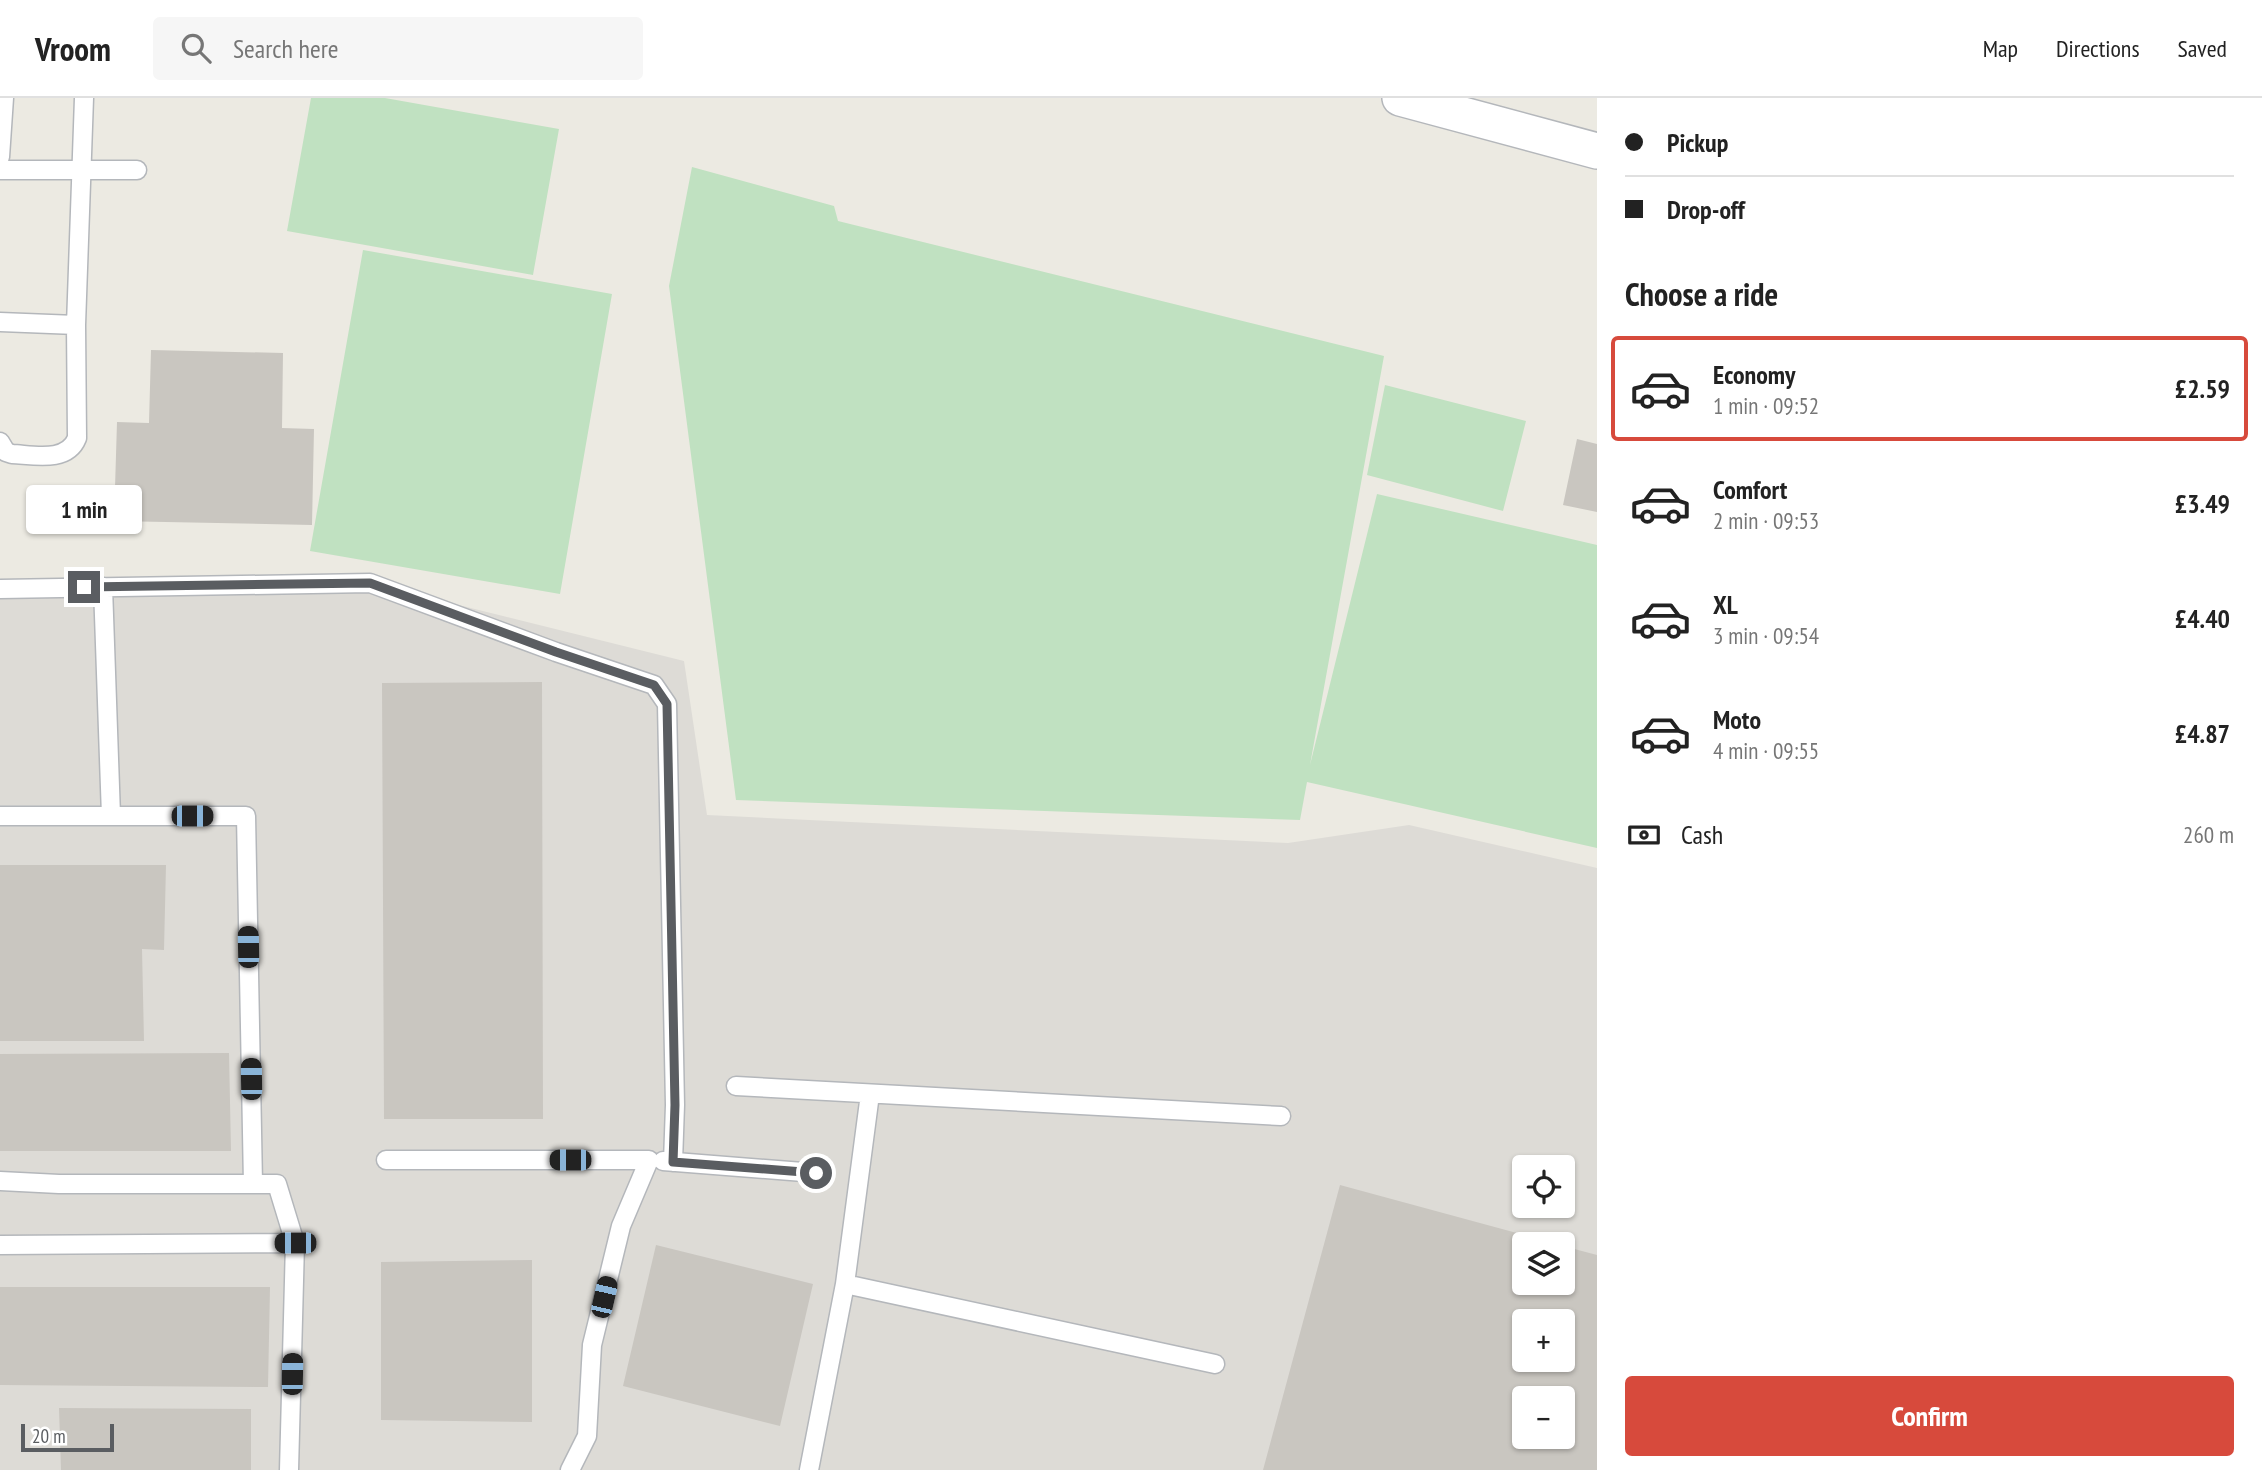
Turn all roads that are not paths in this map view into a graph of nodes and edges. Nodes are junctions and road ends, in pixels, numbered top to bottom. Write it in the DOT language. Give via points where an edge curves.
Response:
graph roads {
  1 [pos="4,98"];
  2 [pos="84,98"];
  3 [pos="1399,98"];
  4 [pos="1514,113"];
  5 [pos="1597,151"];
  6 [pos="0,156"];
  7 [pos="0,170"];
  8 [pos="137,170"];
  9 [pos="82,171"];
  10 [pos="0,322"];
  11 [pos="76,325"];
  12 [pos="0,442"];
  13 [pos="0,580"];
  14 [pos="103,587"];
  15 [pos="28,588"];
  16 [pos="0,589"];
  17 [pos="0,816"];
  18 [pos="111,816"];
  19 [pos="736,1086"];
  20 [pos="870,1094"];
  21 [pos="1281,1116"];
  22 [pos="386,1160"];
  23 [pos="649,1160"];
  24 [pos="673,1162"];
  25 [pos="816,1173"];
  26 [pos="0,1181"];
  27 [pos="253,1184"];
  28 [pos="295,1243"];
  29 [pos="0,1245"];
  30 [pos="845,1284"];
  31 [pos="1215,1364"];
  32 [pos="289,1470"];
  33 [pos="570,1470"];
  34 [pos="809,1470"];
  1 -- 6 [label="lane"];
  2 -- 9 [label="lane"];
  3 -- 4 [label="street"];
  4 -- 5 [label="street"];
  7 -- 9 [label="lane"];
  8 -- 9 [label="lane"];
  9 -- 11 [label="lane"];
  10 -- 11 [label="lane"];
  11 -- 12 [label="lane" via="74,447 60,455 12,454 5,452"];
  13 -- 15 [label="lane"];
  14 -- 15 [label="lane"];
  14 -- 18 [label="lane"];
  14 -- 24 [label="lane" via="370,583 654,685 667,704"];
  15 -- 16 [label="lane"];
  17 -- 18 [label="lane"];
  18 -- 27 [label="lane" via="246,816"];
  19 -- 20 [label="lane"];
  20 -- 21 [label="lane"];
  20 -- 30 [label="lane"];
  22 -- 23 [label="lane"];
  23 -- 24 [label="lane"];
  23 -- 33 [label="lane" via="621,1226 592,1345 587,1436"];
  24 -- 25 [label="lane"];
  26 -- 27 [label="lane"];
  27 -- 28 [label="lane" via="277,1184"];
  28 -- 29 [label="lane"];
  28 -- 32 [label="lane"];
  30 -- 31 [label="lane"];
  30 -- 34 [label="lane"];
}
